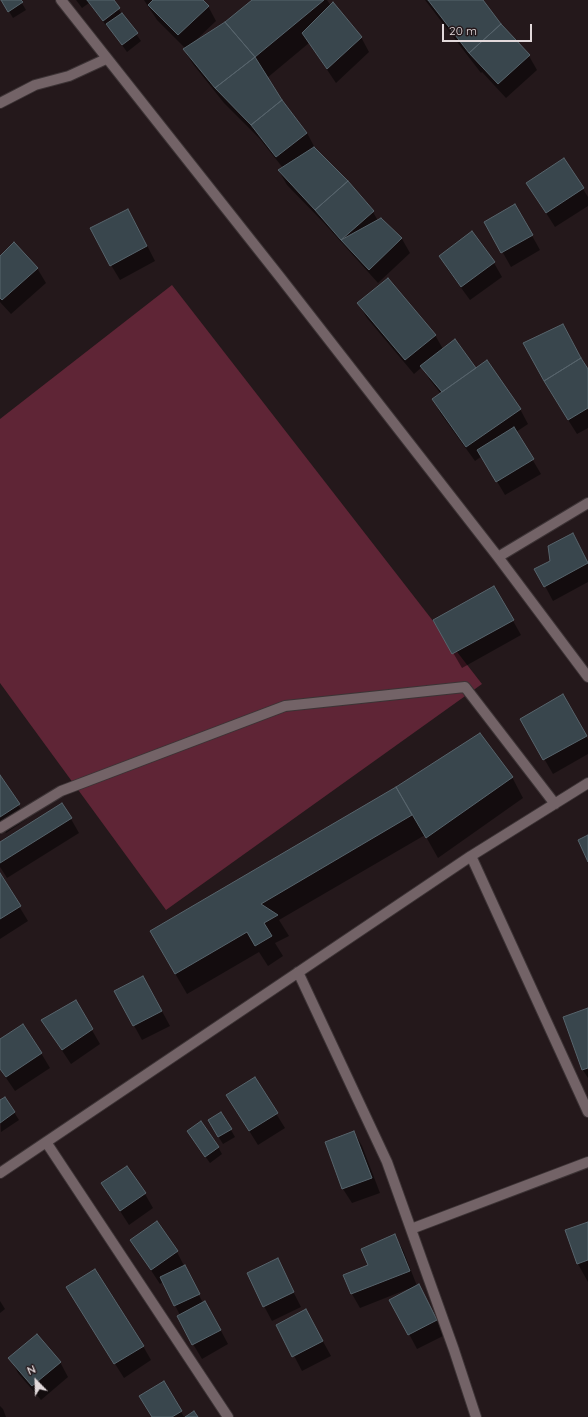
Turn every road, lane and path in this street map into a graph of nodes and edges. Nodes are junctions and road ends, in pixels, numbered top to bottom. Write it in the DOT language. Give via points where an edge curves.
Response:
graph roads {
  1 [pos="60,0"];
  2 [pos="106,59"];
  3 [pos="0,104"];
  4 [pos="588,503"];
  5 [pos="498,557"];
  6 [pos="588,677"];
  7 [pos="588,783"];
  8 [pos="555,804"];
  9 [pos="0,828"];
  10 [pos="471,856"];
  11 [pos="298,972"];
  12 [pos="588,1112"];
  13 [pos="46,1142"];
  14 [pos="588,1162"];
  15 [pos="0,1173"];
  16 [pos="411,1229"];
  17 [pos="228,1417"];
  18 [pos="476,1417"];
  1 -- 2 [label="street"];
  2 -- 3 [label="street" via="69,76 35,85"];
  2 -- 5 [label="street"];
  4 -- 5 [label="street"];
  5 -- 6 [label="street"];
  7 -- 8 [label="street"];
  8 -- 9 [label="street" via="465,687 285,706 62,792"];
  8 -- 10 [label="street"];
  10 -- 11 [label="street"];
  10 -- 12 [label="street"];
  11 -- 13 [label="street"];
  11 -- 16 [label="street" via="387,1162"];
  13 -- 15 [label="street"];
  13 -- 17 [label="street"];
  14 -- 16 [label="street"];
  16 -- 18 [label="street"];
}
